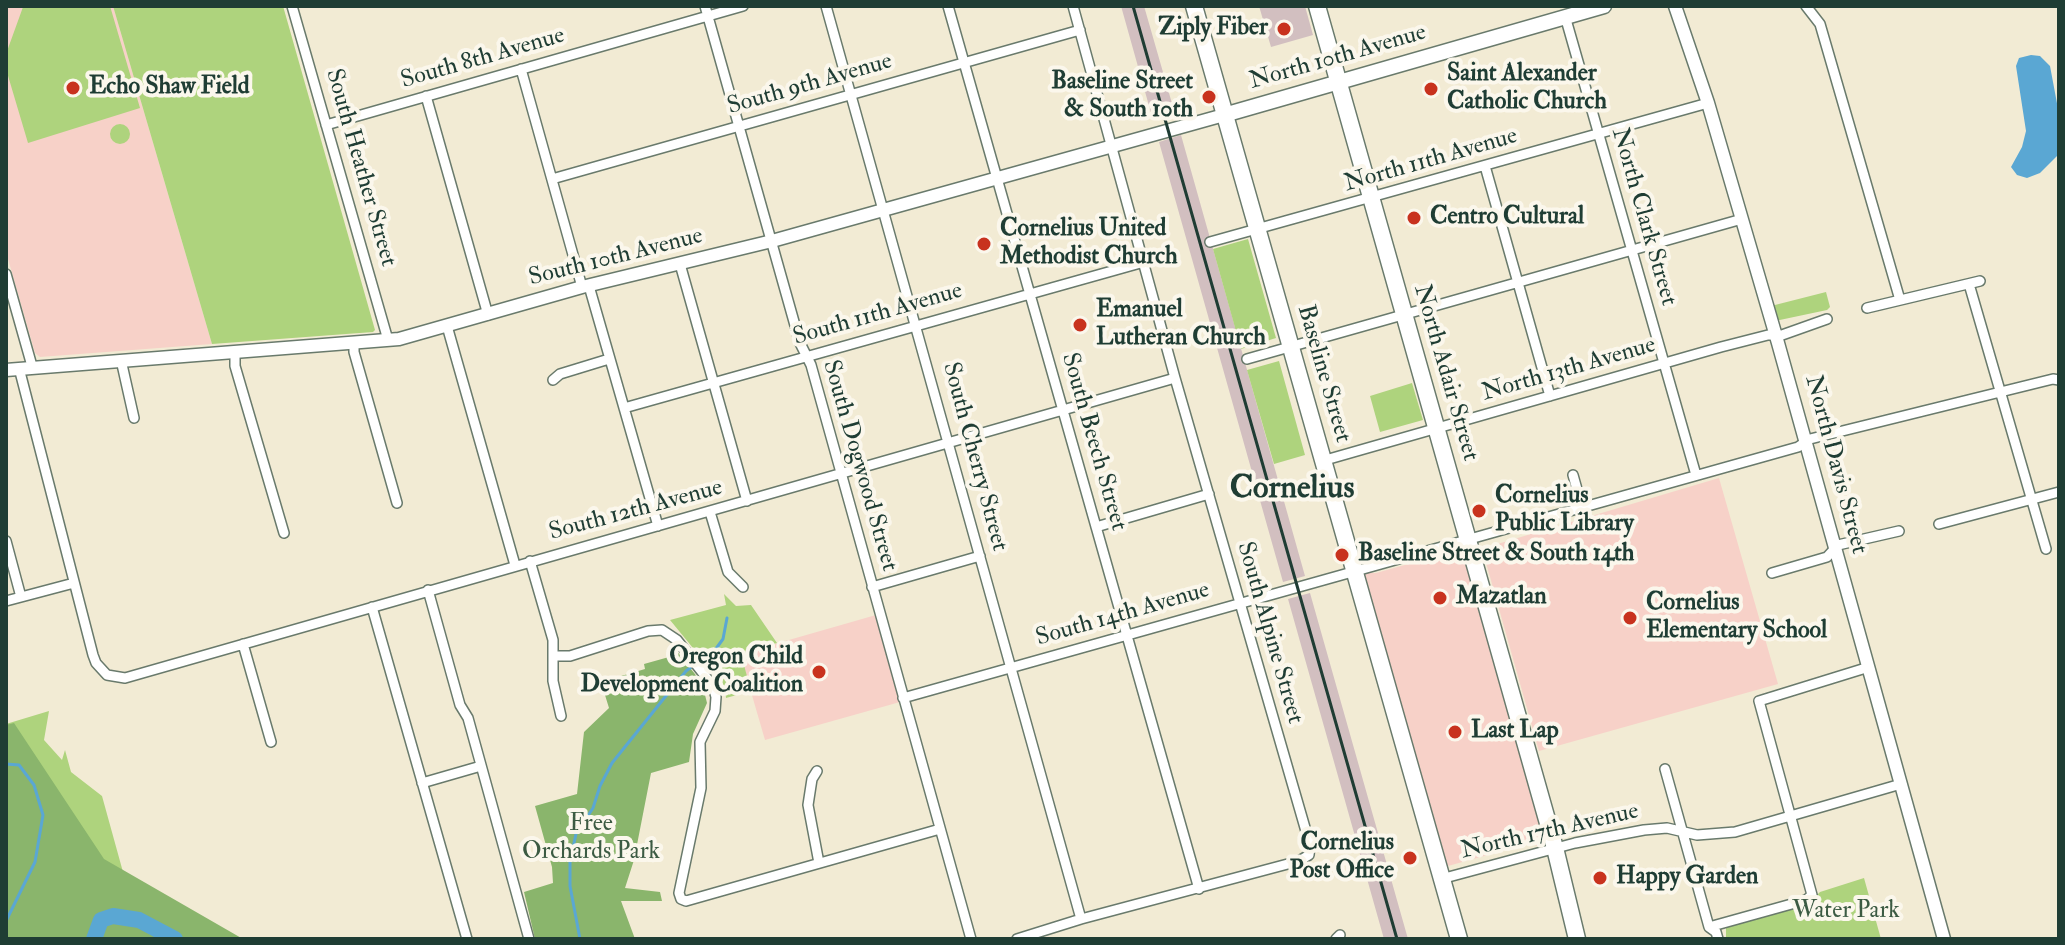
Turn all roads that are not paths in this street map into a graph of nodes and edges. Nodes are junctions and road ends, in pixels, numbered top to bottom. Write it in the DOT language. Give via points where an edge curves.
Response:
graph roads {
  1 [pos="292,6"];
  2 [pos="743,6"];
  3 [pos="826,6"];
  4 [pos="948,6"];
  5 [pos="1073,6"];
  6 [pos="1194,6"];
  7 [pos="1317,6"];
  8 [pos="1604,6"];
  9 [pos="1675,6"];
  10 [pos="1806,6"];
  11 [pos="707,11"];
  12 [pos="1565,16"];
  13 [pos="1080,30"];
  14 [pos="964,63"];
  15 [pos="521,69"];
  16 [pos="1338,81"];
  17 [pos="851,95"];
  18 [pos="426,96"];
  19 [pos="1708,103"];
  20 [pos="1224,115"];
  21 [pos="326,125"];
  22 [pos="739,126"];
  23 [pos="1599,134"];
  24 [pos="1111,145"];
  25 [pos="1485,166"];
  26 [pos="997,178"];
  27 [pos="552,179"];
  28 [pos="1371,199"];
  29 [pos="884,210"];
  30 [pos="1742,219"];
  31 [pos="1257,229"];
  32 [pos="772,241"];
  33 [pos="1210,242"];
  34 [pos="1632,250"];
  35 [pos="1144,262"];
  36 [pos="680,264"];
  37 [pos="6,274"];
  38 [pos="1980,281"];
  39 [pos="1518,282"];
  40 [pos="1969,284"];
  41 [pos="586,287"];
  42 [pos="1030,293"];
  43 [pos="1900,300"];
  44 [pos="1867,308"];
  45 [pos="488,315"];
  46 [pos="1404,315"];
  47 [pos="1827,319"];
  48 [pos="916,325"];
  49 [pos="447,326"];
  50 [pos="1775,334"];
  51 [pos="388,340"];
  52 [pos="354,343"];
  53 [pos="1290,347"];
  54 [pos="235,352"];
  55 [pos="807,357"];
  56 [pos="609,359"];
  57 [pos="1247,359"];
  58 [pos="121,360"];
  59 [pos="1664,363"];
  60 [pos="19,368"];
  61 [pos="1175,378"];
  62 [pos="553,380"];
  63 [pos="2059,380"];
  64 [pos="712,383"];
  65 [pos="2000,392"];
  66 [pos="1550,396"];
  67 [pos="624,408"];
  68 [pos="1064,410"];
  69 [pos="134,418"];
  70 [pos="1436,428"];
  71 [pos="1804,442"];
  72 [pos="950,443"];
  73 [pos="1322,461"];
  74 [pos="841,474"];
  75 [pos="1573,475"];
  76 [pos="1696,475"];
  77 [pos="2059,492"];
  78 [pos="1209,494"];
  79 [pos="2031,499"];
  80 [pos="747,501"];
  81 [pos="397,503"];
  82 [pos="1582,507"];
  83 [pos="710,512"];
  84 [pos="1939,524"];
  85 [pos="658,526"];
  86 [pos="1096,527"];
  87 [pos="1899,531"];
  88 [pos="284,533"];
  89 [pos="1467,539"];
  90 [pos="6,541"];
  91 [pos="1835,549"];
  92 [pos="2046,549"];
  93 [pos="980,556"];
  94 [pos="530,561"];
  95 [pos="515,565"];
  96 [pos="1353,571"];
  97 [pos="1772,573"];
  98 [pos="74,583"];
  99 [pos="743,587"];
  100 [pos="872,587"];
  101 [pos="428,590"];
  102 [pos="21,597"];
  103 [pos="6,601"];
  104 [pos="1240,603"];
  105 [pos="372,607"];
  106 [pos="1126,635"];
  107 [pos="243,644"];
  108 [pos="555,656"];
  109 [pos="1012,667"];
  110 [pos="1869,667"];
  111 [pos="903,698"];
  112 [pos="561,716"];
  113 [pos="271,742"];
  114 [pos="481,766"];
  115 [pos="1665,769"];
  116 [pos="817,771"];
  117 [pos="422,783"];
  118 [pos="1901,784"];
  119 [pos="1792,815"];
  120 [pos="940,829"];
  121 [pos="1682,831"];
  122 [pos="1555,848"];
  123 [pos="819,863"];
  124 [pos="1441,879"];
  125 [pos="1199,889"];
  126 [pos="1081,919"];
  127 [pos="1709,927"];
  128 [pos="467,939"];
  129 [pos="529,939"];
  130 [pos="971,939"];
  131 [pos="1017,939"];
  132 [pos="1459,939"];
  133 [pos="1577,939"];
  134 [pos="1718,939"];
  135 [pos="1944,939"];
  1 -- 21 [label="street, South Heather Street"];
  2 -- 11 [label="street, South 8th Avenue"];
  3 -- 17 [label="street, South Cherry Street"];
  4 -- 14 [label="street, South Beech Street"];
  5 -- 13 [label="street, South Alpine Street"];
  6 -- 20 [label="highway, Baseline Street"];
  7 -- 16 [label="highway, North Adair Street"];
  8 -- 12 [label="main road, North 10th Avenue"];
  9 -- 19 [label="main road, North Davis Street"];
  10 -- 43 [label="street" via="1820,24"];
  11 -- 15 [label="street, South 8th Avenue"];
  11 -- 22 [label="street, South Dogwood Street"];
  12 -- 16 [label="main road, North 10th Avenue"];
  12 -- 23 [label="street, North Clark Street"];
  13 -- 14 [label="street, South 9th Avenue"];
  13 -- 24 [label="street, South Alpine Street"];
  14 -- 17 [label="street, South 9th Avenue"];
  14 -- 26 [label="street, South Beech Street"];
  15 -- 18 [label="street, South 8th Avenue"];
  15 -- 27 [label="street"];
  16 -- 20 [label="main road, North 10th Avenue"];
  16 -- 28 [label="highway, North Adair Street"];
  17 -- 22 [label="street, South 9th Avenue"];
  17 -- 29 [label="street, South Cherry Street"];
  18 -- 21 [label="street, South 8th Avenue"];
  18 -- 45 [label="street"];
  19 -- 23 [label="street, North 11th Avenue"];
  19 -- 30 [label="main road, North Davis Street"];
  20 -- 24 [label="main road, South 10th Avenue"];
  20 -- 31 [label="highway, Baseline Street"];
  21 -- 51 [label="street, South Heather Street"];
  22 -- 27 [label="street, South 9th Avenue"];
  22 -- 32 [label="street, South Dogwood Street"];
  23 -- 25 [label="street, North 11th Avenue"];
  23 -- 34 [label="street, North Clark Street"];
  24 -- 26 [label="main road, South 10th Avenue"];
  24 -- 35 [label="street, South Alpine Street"];
  25 -- 28 [label="street, North 11th Avenue"];
  25 -- 39 [label="street"];
  26 -- 29 [label="main road, South 10th Avenue"];
  26 -- 42 [label="street, South Beech Street"];
  27 -- 41 [label="street"];
  28 -- 31 [label="street, North 11th Avenue"];
  28 -- 46 [label="highway, North Adair Street"];
  29 -- 32 [label="main road, South 10th Avenue"];
  29 -- 48 [label="street, South Cherry Street"];
  30 -- 34 [label="street"];
  30 -- 50 [label="main road, North Davis Street"];
  31 -- 33 [label="street"];
  31 -- 53 [label="highway, Baseline Street"];
  32 -- 36 [label="main road, South 10th Avenue"];
  32 -- 55 [label="street, South Dogwood Street"];
  34 -- 39 [label="street"];
  34 -- 59 [label="street, North Clark Street"];
  35 -- 42 [label="street, South 11th Avenue"];
  35 -- 61 [label="street, South Alpine Street"];
  36 -- 41 [label="main road, South 10th Avenue"];
  36 -- 64 [label="street"];
  37 -- 60 [label="street"];
  38 -- 40 [label="street"];
  39 -- 46 [label="street"];
  39 -- 66 [label="street"];
  40 -- 43 [label="street"];
  40 -- 65 [label="street"];
  41 -- 45 [label="main road, South 10th Avenue"];
  41 -- 56 [label="street"];
  42 -- 48 [label="street, South 11th Avenue"];
  42 -- 68 [label="street, South Beech Street"];
  43 -- 44 [label="street"];
  45 -- 49 [label="main road, South 10th Avenue"];
  46 -- 53 [label="street"];
  46 -- 70 [label="highway, North Adair Street"];
  47 -- 50 [label="street, North 13th Avenue"];
  48 -- 55 [label="street, South 11th Avenue"];
  48 -- 72 [label="street, South Cherry Street"];
  49 -- 51 [label="main road, South 10th Avenue"];
  49 -- 95 [label="street"];
  50 -- 59 [label="street, North 13th Avenue"];
  50 -- 71 [label="main road, North Davis Street"];
  51 -- 52 [label="main road, South 10th Avenue"];
  52 -- 54 [label="main road, South 10th Avenue"];
  52 -- 81 [label="street"];
  53 -- 57 [label="street"];
  53 -- 73 [label="highway, Baseline Street"];
  54 -- 58 [label="main road, South 10th Avenue"];
  54 -- 88 [label="street"];
  55 -- 64 [label="street, South 11th Avenue"];
  55 -- 74 [label="street, South Dogwood Street"];
  56 -- 62 [label="street"];
  56 -- 67 [label="street"];
  58 -- 60 [label="main road, South 10th Avenue"];
  58 -- 69 [label="street"];
  59 -- 66 [label="street, North 13th Avenue"];
  59 -- 76 [label="street, North Clark Street"];
  60 -- 98 [label="street"];
  61 -- 68 [label="street, South 12th Avenue"];
  61 -- 78 [label="street, South Alpine Street"];
  63 -- 65 [label="street, South 14th Avenue"];
  64 -- 67 [label="street, South 11th Avenue"];
  64 -- 80 [label="street"];
  65 -- 71 [label="street, South 14th Avenue"];
  65 -- 79 [label="street"];
  66 -- 70 [label="street, North 13th Avenue"];
  67 -- 85 [label="street"];
  68 -- 72 [label="street, South 12th Avenue"];
  68 -- 86 [label="street, South Beech Street"];
  70 -- 73 [label="street, North 13th Avenue"];
  70 -- 89 [label="highway, North Adair Street"];
  71 -- 76 [label="street, South 14th Avenue"];
  71 -- 91 [label="main road, North Davis Street"];
  72 -- 74 [label="street, South 12th Avenue"];
  72 -- 93 [label="street, South Cherry Street"];
  73 -- 96 [label="highway, Baseline Street"];
  74 -- 80 [label="street, South 12th Avenue"];
  74 -- 100 [label="street, South Dogwood Street"];
  75 -- 82 [label="street"];
  76 -- 82 [label="street, South 14th Avenue"];
  77 -- 79 [label="street"];
  78 -- 86 [label="street"];
  78 -- 104 [label="street, South Alpine Street"];
  79 -- 84 [label="street"];
  79 -- 92 [label="street"];
  80 -- 83 [label="street, South 12th Avenue"];
  82 -- 89 [label="street, South 14th Avenue"];
  83 -- 85 [label="street, South 12th Avenue"];
  83 -- 99 [label="street" via="728,572"];
  85 -- 94 [label="street, South 12th Avenue"];
  86 -- 106 [label="street, South Beech Street"];
  87 -- 91 [label="street"];
  89 -- 96 [label="street, South 14th Avenue"];
  89 -- 122 [label="highway, North Adair Street"];
  90 -- 102 [label="street"];
  91 -- 97 [label="street" via="1827,557"];
  91 -- 110 [label="main road, North Davis Street"];
  93 -- 100 [label="street"];
  93 -- 109 [label="street, South Cherry Street"];
  94 -- 95 [label="street, South 12th Avenue"];
  94 -- 108 [label="street"];
  95 -- 101 [label="street, South 12th Avenue"];
  96 -- 104 [label="street, South 14th Avenue"];
  96 -- 124 [label="highway, Baseline Street"];
  98 -- 102 [label="street"];
  98 -- 107 [label="street, South 12th Avenue" via="93,655 107,675 125,678"];
  100 -- 111 [label="street, South Dogwood Street"];
  101 -- 105 [label="street, South 12th Avenue"];
  101 -- 114 [label="street"];
  102 -- 103 [label="street"];
  104 -- 106 [label="street, South 14th Avenue"];
  104 -- 125 [label="street, South Alpine Street" via="1309,855"];
  105 -- 107 [label="street, South 12th Avenue"];
  105 -- 117 [label="street"];
  106 -- 109 [label="street, South 14th Avenue"];
  106 -- 125 [label="street, South Beech Street"];
  107 -- 113 [label="street"];
  108 -- 112 [label="street" via="553,681"];
  108 -- 123 [label="street" via="662,630 688,653 715,692 715,711 700,742 701,788 681,899"];
  109 -- 111 [label="street, South 14th Avenue"];
  109 -- 126 [label="street, South Cherry Street"];
  110 -- 118 [label="main road, North Davis Street"];
  110 -- 119 [label="street" via="1759,701"];
  111 -- 120 [label="street, South Dogwood Street"];
  114 -- 117 [label="street"];
  114 -- 129 [label="street"];
  115 -- 121 [label="street"];
  116 -- 123 [label="street" via="808,805"];
  117 -- 128 [label="street"];
  118 -- 119 [label="street, North 17th Avenue"];
  118 -- 135 [label="main road, North Davis Street"];
  119 -- 121 [label="street, North 17th Avenue" via="1716,835"];
  119 -- 127 [label="street" via="1812,895"];
  120 -- 123 [label="street"];
  120 -- 130 [label="street, South Dogwood Street"];
  121 -- 122 [label="street, North 17th Avenue" via="1644,830"];
  121 -- 127 [label="street"];
  122 -- 124 [label="street, North 17th Avenue"];
  122 -- 133 [label="highway, North Adair Street"];
  124 -- 132 [label="highway, Baseline Street"];
  125 -- 126 [label="street"];
  126 -- 131 [label="street"];
  127 -- 134 [label="street"];
}
